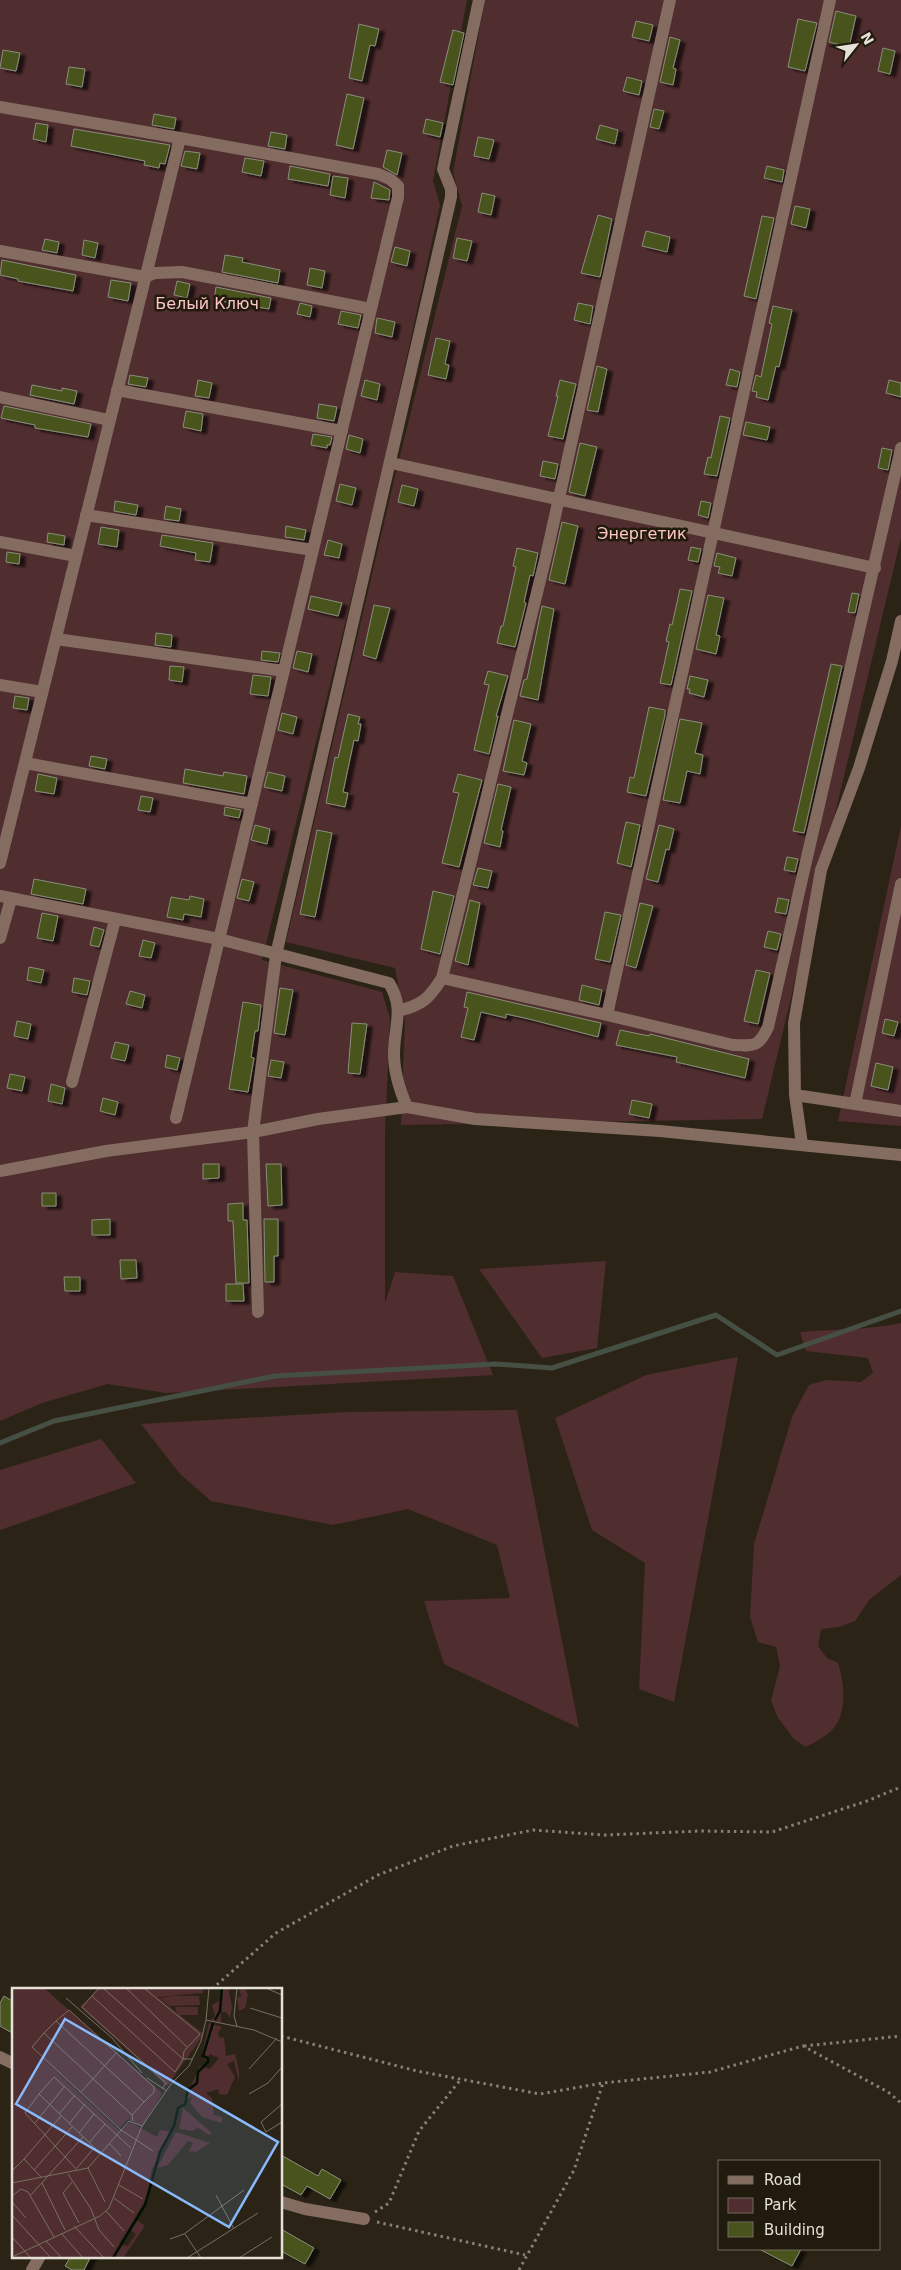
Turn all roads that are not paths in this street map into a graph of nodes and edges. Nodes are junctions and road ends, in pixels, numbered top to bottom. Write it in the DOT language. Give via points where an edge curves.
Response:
graph roads {
  1 [pos="479,0"];
  2 [pos="670,0"];
  3 [pos="830,0"];
  4 [pos="0,107"];
  5 [pos="180,138"];
  6 [pos="0,251"];
  7 [pos="145,277"];
  8 [pos="371,309"];
  9 [pos="117,390"];
  10 [pos="0,397"];
  11 [pos="109,420"];
  12 [pos="342,431"];
  13 [pos="901,448"];
  14 [pos="391,463"];
  15 [pos="558,499"];
  16 [pos="86,515"];
  17 [pos="713,533"];
  18 [pos="0,542"];
  19 [pos="313,550"];
  20 [pos="76,556"];
  21 [pos="875,568"];
  22 [pos="901,621"];
  23 [pos="56,639"];
  24 [pos="284,671"];
  25 [pos="0,685"];
  26 [pos="42,692"];
  27 [pos="25,763"];
  28 [pos="252,804"];
  29 [pos="4,827"];
  30 [pos="0,863"];
  31 [pos="901,884"];
  32 [pos="5,898"];
  33 [pos="115,920"];
  34 [pos="0,938"];
  35 [pos="219,939"];
  36 [pos="276,955"];
  37 [pos="442,978"];
  38 [pos="398,1011"];
  39 [pos="607,1014"];
  40 [pos="72,1082"];
  41 [pos="795,1095"];
  42 [pos="855,1104"];
  43 [pos="407,1108"];
  44 [pos="901,1111"];
  45 [pos="176,1118"];
  46 [pos="253,1132"];
  47 [pos="802,1144"];
  48 [pos="901,1155"];
  49 [pos="0,1171"];
  50 [pos="258,1312"];
  51 [pos="0,2057"];
  52 [pos="12,2063"];
  53 [pos="282,2202"];
  54 [pos="364,2219"];
  55 [pos="39,2258"];
  56 [pos="32,2270"];
  1 -- 14 [label="street" via="443,169 451,198"];
  2 -- 15 [label="street"];
  3 -- 17 [label="street"];
  4 -- 5 [label="street"];
  5 -- 7 [label="street"];
  5 -- 8 [label="street" via="378,174 398,186"];
  6 -- 7 [label="street"];
  7 -- 8 [label="street" via="155,272 182,272"];
  7 -- 9 [label="street"];
  8 -- 12 [label="street"];
  9 -- 11 [label="street"];
  9 -- 12 [label="street"];
  10 -- 11 [label="street"];
  11 -- 16 [label="street"];
  12 -- 19 [label="street"];
  13 -- 21 [label="street"];
  14 -- 15 [label="street"];
  14 -- 36 [label="street"];
  15 -- 17 [label="street"];
  15 -- 37 [label="street"];
  16 -- 19 [label="street"];
  16 -- 20 [label="street"];
  17 -- 21 [label="street"];
  17 -- 39 [label="street"];
  18 -- 20 [label="street"];
  19 -- 24 [label="street"];
  20 -- 23 [label="street"];
  21 -- 39 [label="street" via="768,1027 762,1040 753,1046 733,1045"];
  22 -- 41 [label="street" via="859,768 821,870 794,1023"];
  23 -- 24 [label="street"];
  23 -- 26 [label="street"];
  24 -- 28 [label="street"];
  25 -- 26 [label="street"];
  26 -- 27 [label="street"];
  27 -- 28 [label="street"];
  27 -- 29 [label="street"];
  28 -- 35 [label="street"];
  29 -- 30 [label="street"];
  31 -- 42 [label="street"];
  32 -- 33 [label="street"];
  32 -- 34 [label="street"];
  33 -- 35 [label="street"];
  33 -- 40 [label="street"];
  35 -- 36 [label="street"];
  35 -- 45 [label="street"];
  36 -- 38 [label="street" via="389,982 397,996"];
  36 -- 46 [label="street"];
  37 -- 38 [label="street" via="432,994 418,1006"];
  37 -- 39 [label="street"];
  38 -- 43 [label="street" via="394,1055 399,1087"];
  41 -- 42 [label="street"];
  41 -- 47 [label="street"];
  42 -- 44 [label="street"];
  43 -- 46 [label="street" via="318,1119"];
  43 -- 47 [label="street" via="475,1119"];
  46 -- 49 [label="street" via="106,1151"];
  46 -- 50 [label="street"];
  47 -- 48 [label="street"];
  51 -- 52 [label="street"];
  53 -- 54 [label="street"];
  55 -- 56 [label="street"];
}
